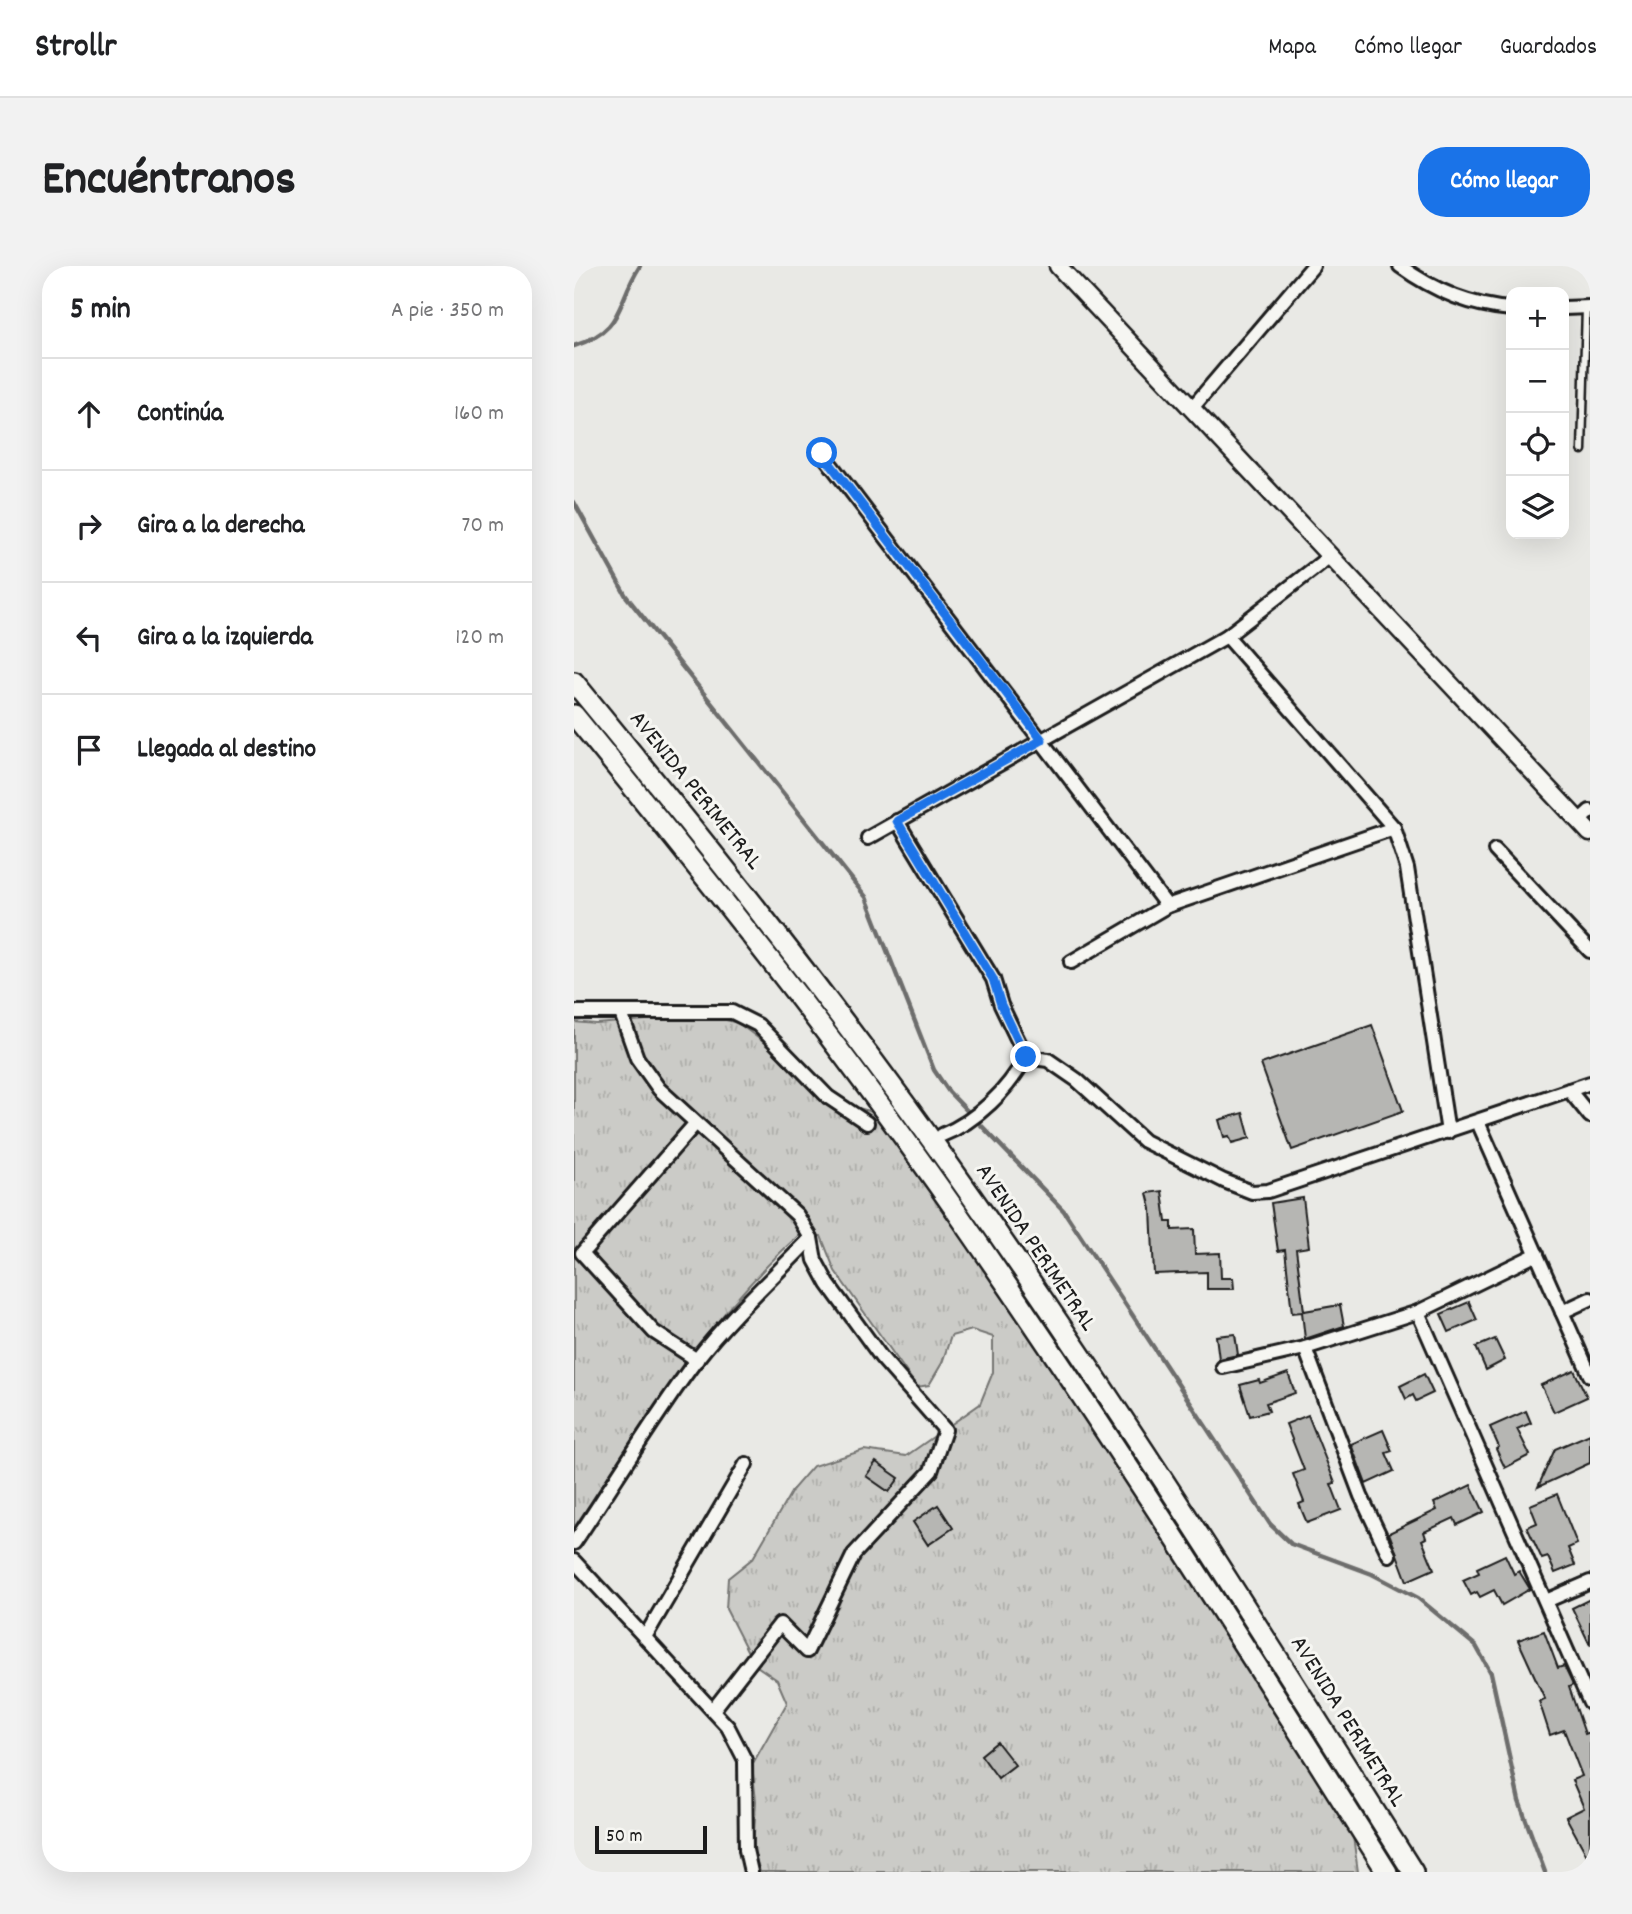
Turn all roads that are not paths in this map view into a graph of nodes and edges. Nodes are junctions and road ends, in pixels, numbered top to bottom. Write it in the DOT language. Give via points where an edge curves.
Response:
graph roads {
  1 [pos="1058,266"];
  2 [pos="1313,266"];
  3 [pos="1400,266"];
  4 [pos="1588,307"];
  5 [pos="1506,308"];
  6 [pos="1569,309"];
  7 [pos="1192,408"];
  8 [pos="1582,450"];
  9 [pos="822,453"];
  10 [pos="1330,556"];
  11 [pos="1227,636"];
  12 [pos="574,682"];
  13 [pos="574,715"];
  14 [pos="1042,740"];
  15 [pos="897,821"];
  16 [pos="1586,821"];
  17 [pos="1394,828"];
  18 [pos="868,838"];
  19 [pos="1495,850"];
  20 [pos="1167,906"];
  21 [pos="1590,951"];
  22 [pos="1071,962"];
  23 [pos="574,1012"];
  24 [pos="621,1013"];
  25 [pos="1026,1057"];
  26 [pos="1590,1083"];
  27 [pos="1569,1090"];
  28 [pos="1590,1116"];
  29 [pos="1478,1122"];
  30 [pos="867,1123"];
  31 [pos="695,1124"];
  32 [pos="1448,1132"];
  33 [pos="942,1135"];
  34 [pos="811,1238"];
  35 [pos="1536,1255"];
  36 [pos="1590,1299"];
  37 [pos="1418,1312"];
  38 [pos="1562,1312"];
  39 [pos="1305,1348"];
  40 [pos="697,1360"];
  41 [pos="1223,1367"];
  42 [pos="1590,1375"];
  43 [pos="746,1464"];
  44 [pos="574,1543"];
  45 [pos="1389,1555"];
  46 [pos="574,1561"];
  47 [pos="1590,1581"];
  48 [pos="1546,1601"];
  49 [pos="645,1637"];
  50 [pos="1590,1703"];
  51 [pos="713,1710"];
  52 [pos="751,1872"];
  53 [pos="1387,1872"];
  54 [pos="1413,1872"];
  1 -- 7 [label="street"];
  2 -- 7 [label="street"];
  3 -- 5 [label="street" via="1447,294"];
  4 -- 6 [label="street"];
  4 -- 8 [label="lane"];
  7 -- 10 [label="street"];
  9 -- 14 [label="street"];
  10 -- 11 [label="street"];
  10 -- 16 [label="street"];
  11 -- 14 [label="street"];
  11 -- 17 [label="street"];
  12 -- 54 [label="main road, AVENIDA PERIMETRAL" via="750,897 973,1198 1209,1548"];
  13 -- 53 [label="main road, AVENIDA PERIMETRAL" via="734,910 955,1210 1191,1559"];
  14 -- 15 [label="street"];
  14 -- 20 [label="street"];
  15 -- 18 [label="street"];
  15 -- 25 [label="street" via="993,979"];
  17 -- 20 [label="street"];
  17 -- 32 [label="street" via="1407,868"];
  19 -- 21 [label="street"];
  20 -- 22 [label="street"];
  23 -- 24 [label="street"];
  24 -- 30 [label="street" via="732,1012 758,1026 828,1097"];
  24 -- 31 [label="street" via="637,1058 659,1089"];
  25 -- 32 [label="street" via="1048,1060 1077,1080 1144,1141 1252,1192 1268,1191"];
  25 -- 33 [label="street" via="1015,1078 966,1125"];
  26 -- 27 [label="street"];
  27 -- 28 [label="street"];
  27 -- 29 [label="street"];
  29 -- 32 [label="street"];
  29 -- 35 [label="street"];
  31 -- 34 [label="street" via="773,1191 797,1215"];
  31 -- 40 [label="street" via="582,1253 654,1332"];
  34 -- 40 [label="street" via="748,1298"];
  34 -- 51 [label="street" via="815,1260 828,1284 881,1357 945,1430 930,1471 854,1554 807,1651 780,1624"];
  35 -- 37 [label="street"];
  35 -- 38 [label="street"];
  36 -- 38 [label="street"];
  37 -- 39 [label="street"];
  37 -- 48 [label="street"];
  38 -- 42 [label="street"];
  39 -- 41 [label="street"];
  39 -- 45 [label="street" via="1361,1496"];
  40 -- 44 [label="street"];
  43 -- 49 [label="street"];
  46 -- 49 [label="street"];
  47 -- 48 [label="street"];
  48 -- 50 [label="street"];
  49 -- 51 [label="street"];
  51 -- 52 [label="street" via="745,1760 746,1850"];
}
